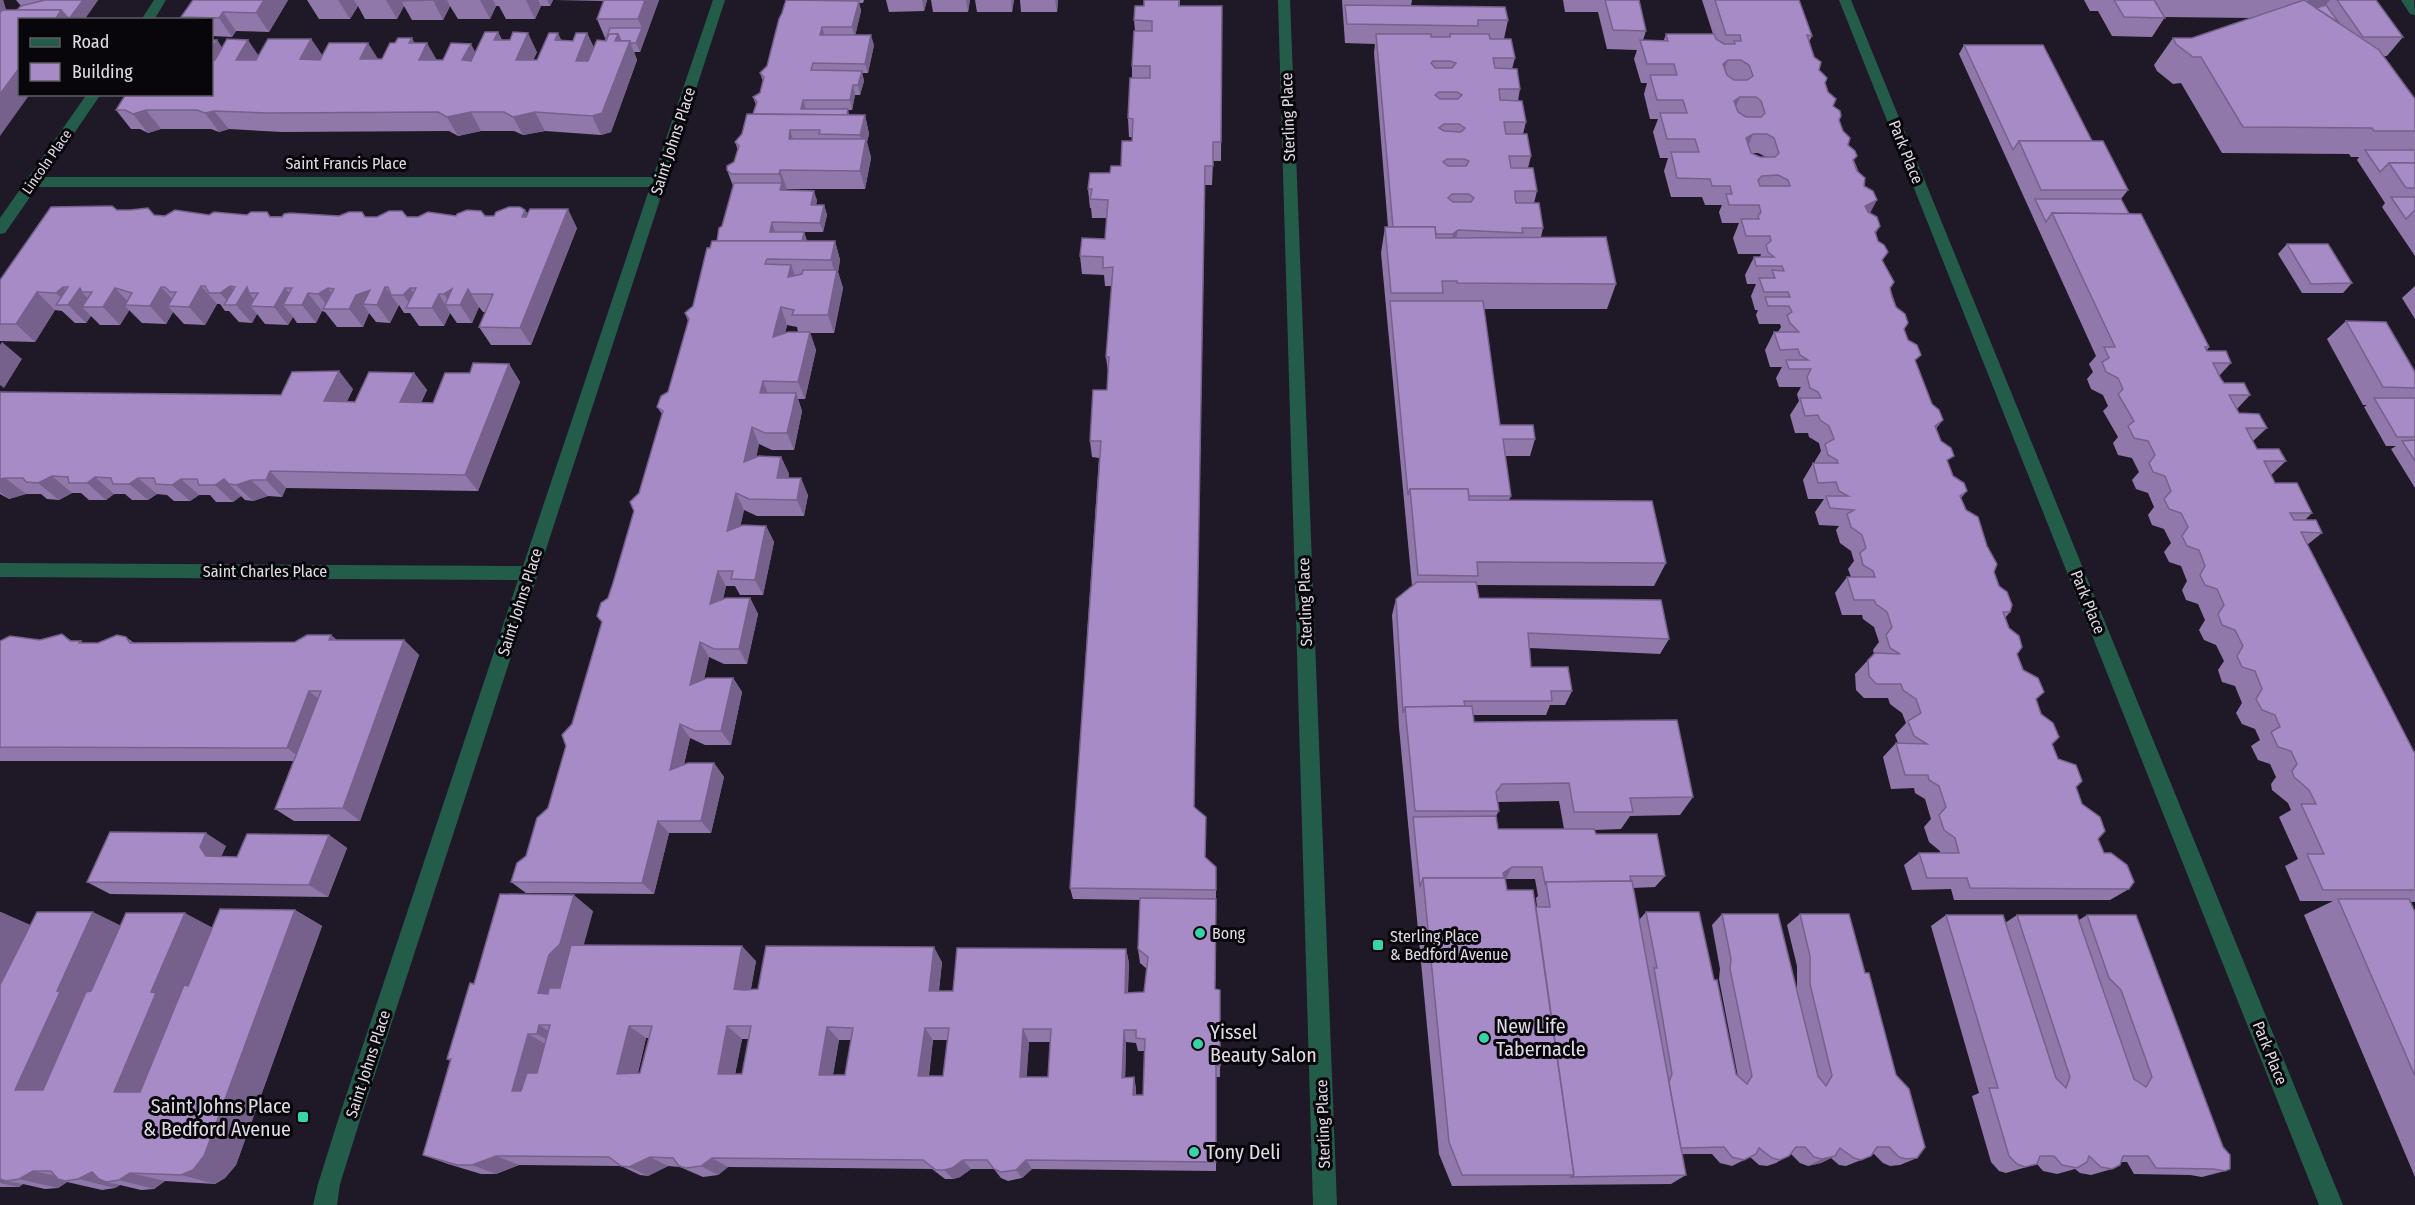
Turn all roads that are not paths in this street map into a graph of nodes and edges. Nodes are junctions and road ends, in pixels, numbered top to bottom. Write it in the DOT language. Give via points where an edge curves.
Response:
graph roads {
  1 [pos="160,0"];
  2 [pos="719,0"];
  3 [pos="1284,0"];
  4 [pos="1845,0"];
  5 [pos="2407,0"];
  6 [pos="2415,10"];
  7 [pos="148,18"];
  8 [pos="93,96"];
  9 [pos="33,182"];
  10 [pos="659,182"];
  11 [pos="0,229"];
  12 [pos="0,570"];
  13 [pos="530,573"];
  14 [pos="325,1205"];
  15 [pos="1325,1205"];
  16 [pos="2331,1205"];
  1 -- 7 [label="street"];
  2 -- 10 [label="street, Saint Johns Place"];
  3 -- 15 [label="street, Sterling Place"];
  4 -- 16 [label="street, Park Place"];
  5 -- 6 [label="street"];
  8 -- 9 [label="street, Lincoln Place"];
  9 -- 10 [label="street, Saint Francis Place"];
  9 -- 11 [label="street, Lincoln Place"];
  10 -- 13 [label="street, Saint Johns Place"];
  12 -- 13 [label="street, Saint Charles Place"];
  13 -- 14 [label="street, Saint Johns Place" via="343,1139"];
}
